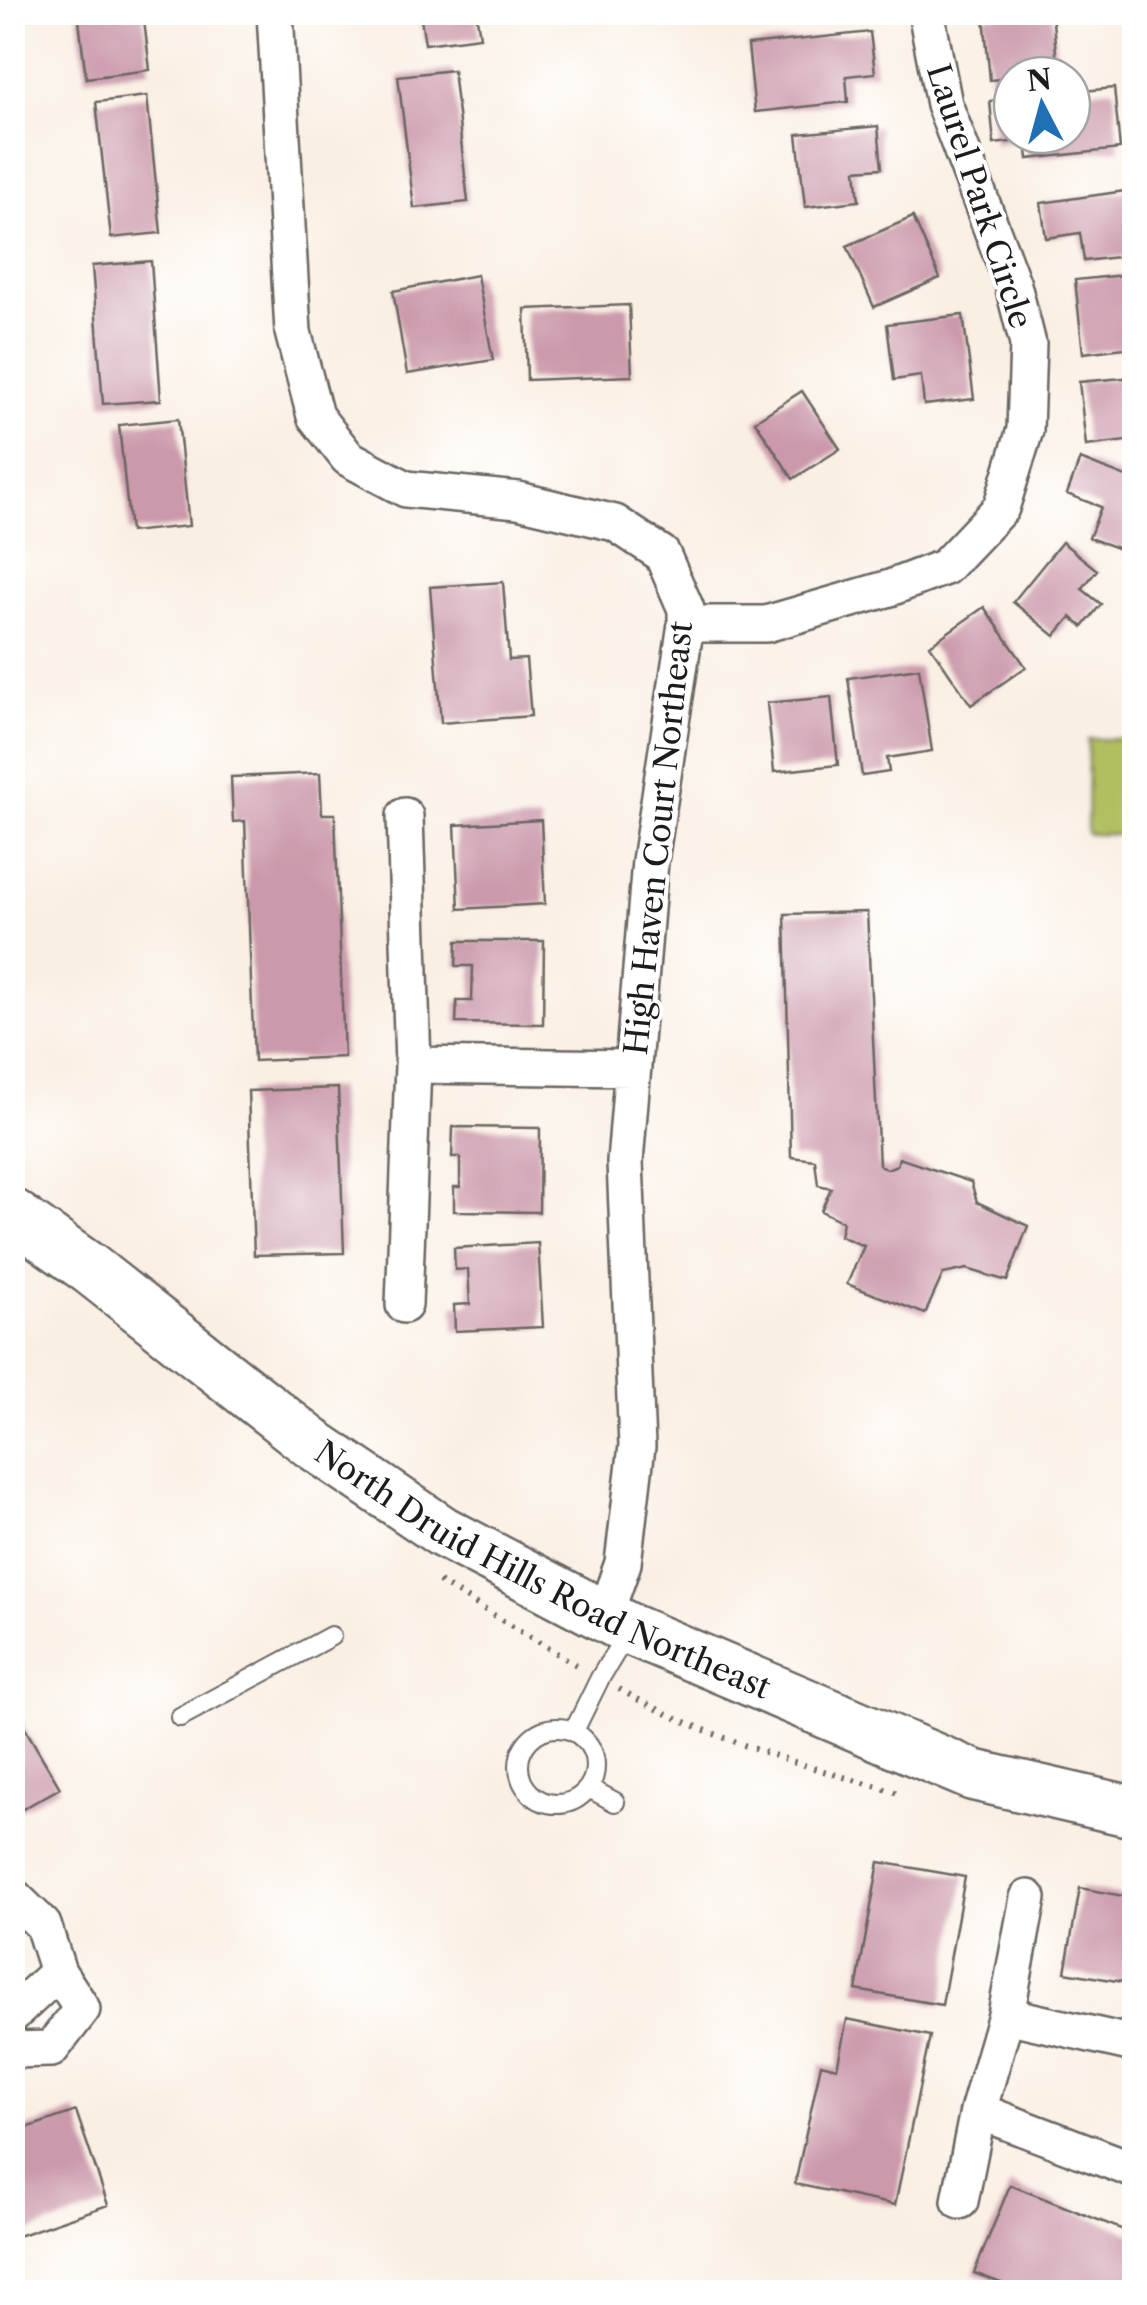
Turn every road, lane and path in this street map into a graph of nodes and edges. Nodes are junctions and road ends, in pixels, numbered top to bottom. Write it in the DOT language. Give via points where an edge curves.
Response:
graph roads {
  1 [pos="275,12"];
  2 [pos="926,12"];
  3 [pos="686,624"];
  4 [pos="405,816"];
  5 [pos="413,1064"];
  6 [pos="633,1068"];
  7 [pos="12,1214"];
  8 [pos="404,1305"];
  9 [pos="617,1623"];
  10 [pos="332,1636"];
  11 [pos="180,1717"];
  12 [pos="574,1731"];
  13 [pos="589,1788"];
  14 [pos="615,1802"];
  15 [pos="1134,1812"];
  16 [pos="12,1895"];
  17 [pos="1028,1898"];
  18 [pos="58,1972"];
  19 [pos="12,2015"];
  20 [pos="1006,2015"];
  21 [pos="1134,2044"];
  22 [pos="12,2050"];
  23 [pos="978,2111"];
  24 [pos="1134,2170"];
  25 [pos="960,2201"];
  1 -- 3 [label="street, High Haven Court Northeast" via="293,332 315,416 348,458 406,489 518,500 615,522 662,554"];
  2 -- 3 [label="street, Laurel Park Circle" via="944,104 1014,285 1028,344 1025,430 1001,508 945,567 890,588 766,624"];
  3 -- 6 [label="street, High Haven Court Northeast" via="650,861"];
  4 -- 5 [label="street"];
  5 -- 6 [label="street"];
  5 -- 8 [label="street"];
  6 -- 9 [label="street, High Haven Court Northeast" via="625,1162 637,1446"];
  7 -- 9 [label="main road, North Druid Hills Road Northeast" via="310,1442 443,1532"];
  9 -- 12 [label="lane"];
  9 -- 15 [label="main road, North Druid Hills Road Northeast" via="973,1775"];
  10 -- 11 [label="lane"];
  12 -- 13 [label="lane" via="590,1745 596,1766"];
  12 -- 13 [label="lane" via="552,1727 532,1736 520,1754 519,1776 530,1794 550,1804 572,1801"];
  13 -- 14 [label="lane"];
  16 -- 18 [label="street" via="43,1926"];
  17 -- 20 [label="street"];
  18 -- 19 [label="street"];
  18 -- 22 [label="street" via="82,2008 51,2049"];
  20 -- 21 [label="street"];
  20 -- 23 [label="street"];
  23 -- 24 [label="street"];
  23 -- 25 [label="street"];
}
